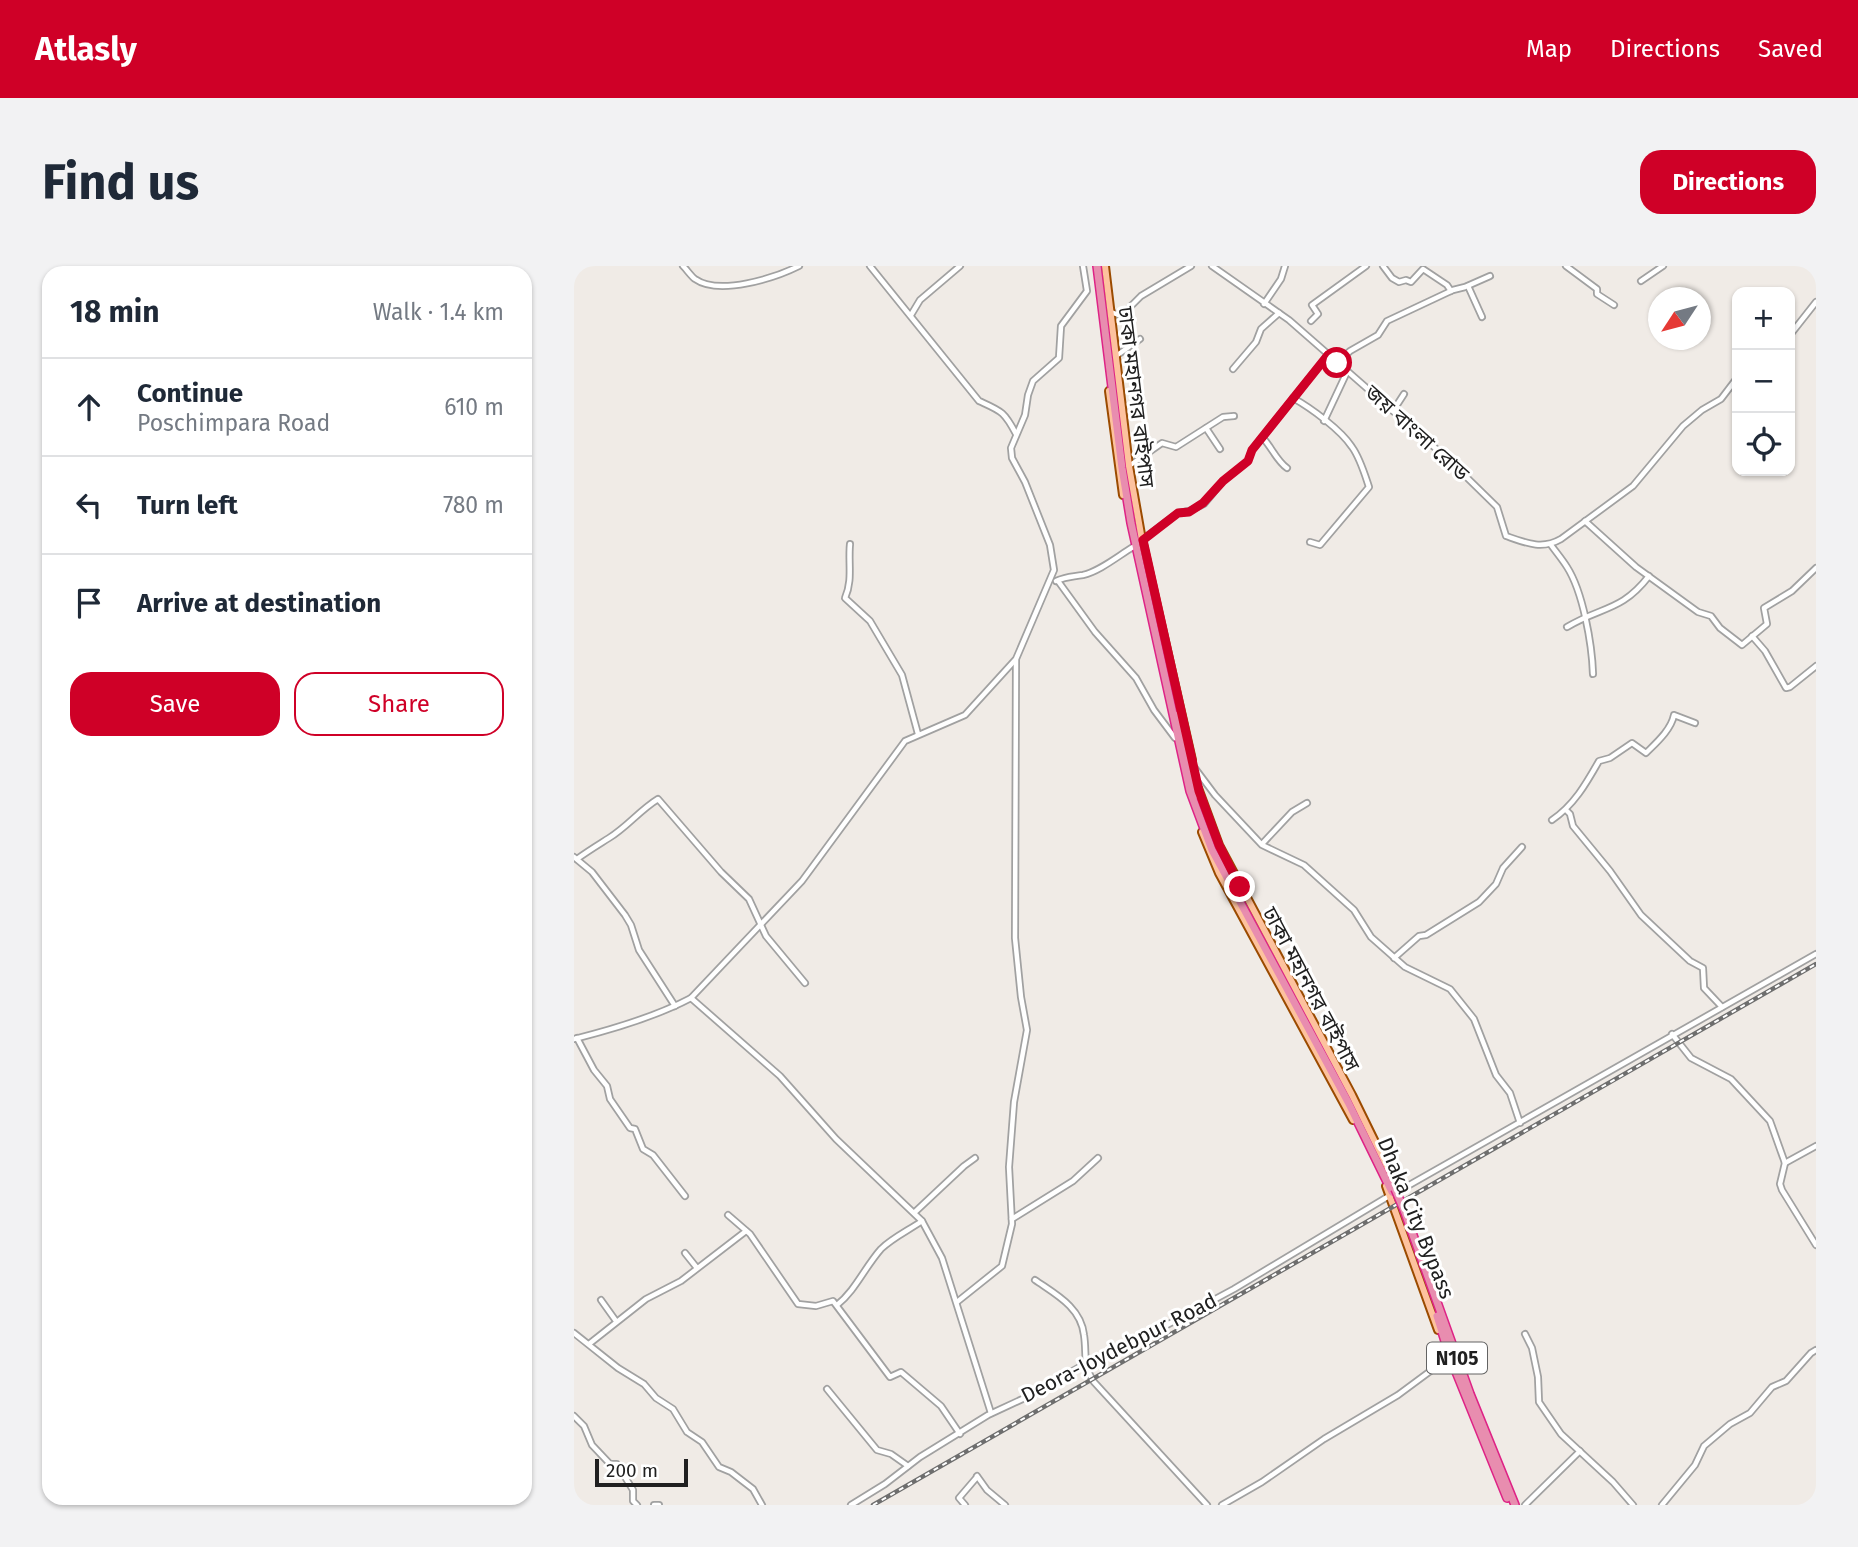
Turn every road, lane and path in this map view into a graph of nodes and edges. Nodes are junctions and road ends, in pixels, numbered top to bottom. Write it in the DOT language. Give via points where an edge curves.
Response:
graph roads {
  1 [pos="683,266"];
  2 [pos="799,266"];
  3 [pos="870,266"];
  4 [pos="960,266"];
  5 [pos="1083,266"];
  6 [pos="1099,266"];
  7 [pos="1191,266"];
  8 [pos="1212,266"];
  9 [pos="1285,266"];
  10 [pos="1366,266"];
  11 [pos="1383,266"];
  12 [pos="1566,266"];
  13 [pos="1663,266"];
  14 [pos="1490,276"];
  15 [pos="1641,281"];
  16 [pos="1468,286"];
  17 [pos="1451,291"];
  18 [pos="1816,302"];
  19 [pos="1264,304"];
  20 [pos="1614,305"];
  21 [pos="1111,311"];
  22 [pos="1279,313"];
  23 [pos="911,315"];
  24 [pos="1482,317"];
  25 [pos="1311,321"];
  26 [pos="1795,329"];
  27 [pos="1140,340"];
  28 [pos="1328,355"];
  29 [pos="1116,356"];
  30 [pos="1337,363"];
  31 [pos="1233,369"];
  32 [pos="1347,372"];
  33 [pos="1732,385"];
  34 [pos="1404,394"];
  35 [pos="1293,398"];
  36 [pos="1393,411"];
  37 [pos="1234,416"];
  38 [pos="1324,421"];
  39 [pos="1206,428"];
  40 [pos="1017,435"];
  41 [pos="1263,438"];
  42 [pos="1220,449"];
  43 [pos="1129,466"];
  44 [pos="1287,468"];
  45 [pos="1586,521"];
  46 [pos="1143,540"];
  47 [pos="1310,542"];
  48 [pos="850,544"];
  49 [pos="1551,545"];
  50 [pos="1133,547"];
  51 [pos="1816,568"];
  52 [pos="1649,576"];
  53 [pos="1055,580"];
  54 [pos="1584,618"];
  55 [pos="1567,627"];
  56 [pos="1752,636"];
  57 [pos="1016,659"];
  58 [pos="1816,666"];
  59 [pos="1593,674"];
  60 [pos="1695,723"];
  61 [pos="918,734"];
  62 [pos="1175,738"];
  63 [pos="1194,768"];
  64 [pos="1307,803"];
  65 [pos="1566,810"];
  66 [pos="1552,820"];
  67 [pos="1262,845"];
  68 [pos="1522,847"];
  69 [pos="575,858"];
  70 [pos="761,923"];
  71 [pos="1816,954"];
  72 [pos="1394,958"];
  73 [pos="806,983"];
  74 [pos="691,998"];
  75 [pos="675,1006"];
  76 [pos="1722,1007"];
  77 [pos="1672,1034"];
  78 [pos="576,1039"];
  79 [pos="1520,1123"];
  80 [pos="1816,1146"];
  81 [pos="975,1158"];
  82 [pos="1098,1158"];
  83 [pos="1785,1163"];
  84 [pos="1394,1192"];
  85 [pos="685,1196"];
  86 [pos="915,1212"];
  87 [pos="728,1215"];
  88 [pos="1012,1219"];
  89 [pos="922,1221"];
  90 [pos="746,1231"];
  91 [pos="1816,1245"];
  92 [pos="685,1253"];
  93 [pos="697,1268"];
  94 [pos="1035,1280"];
  95 [pos="601,1300"];
  96 [pos="957,1302"];
  97 [pos="836,1305"];
  98 [pos="616,1321"];
  99 [pos="574,1333"];
  100 [pos="1525,1334"];
  101 [pos="589,1344"];
  102 [pos="1816,1350"];
  103 [pos="1448,1358"];
  104 [pos="1085,1364"];
  105 [pos="827,1390"];
  106 [pos="991,1413"];
  107 [pos="574,1416"];
  108 [pos="960,1434"];
  109 [pos="1580,1451"];
  110 [pos="908,1466"];
  111 [pos="636,1505"];
  112 [pos="762,1505"];
  113 [pos="851,1505"];
  114 [pos="965,1505"];
  115 [pos="1005,1505"];
  116 [pos="1207,1505"];
  117 [pos="1222,1505"];
  118 [pos="1512,1505"];
  119 [pos="1525,1505"];
  120 [pos="1633,1505"];
  121 [pos="1662,1505"];
  1 -- 2 [label="street" via="695,279 727,286"];
  3 -- 23 [label="street"];
  4 -- 23 [label="street" via="920,300"];
  5 -- 40 [label="street" via="1087,291 1061,326 1059,358 1031,384"];
  6 -- 21 [label="main road"];
  6 -- 50 [label="main road" via="1118,468"];
  6 -- 84 [label="highway, ঢাকা মহানগর বাইপাস / N105" via="1134,512 1203,815 1215,847 1349,1096"];
  7 -- 21 [label="street" via="1141,296 1121,316"];
  8 -- 19 [label="street, জয় বাংলা রোড"];
  9 -- 19 [label="street"];
  10 -- 25 [label="street" via="1312,305 1318,315"];
  11 -- 17 [label="street" via="1399,282 1411,282 1423,269"];
  12 -- 20 [label="street"];
  13 -- 15 [label="street"];
  14 -- 16 [label="street"];
  16 -- 17 [label="street"];
  16 -- 24 [label="street"];
  17 -- 30 [label="street" via="1387,321 1378,335"];
  18 -- 26 [label="street"];
  19 -- 22 [label="street, জয় বাংলা রোড"];
  21 -- 29 [label="main road"];
  22 -- 28 [label="street, জয় বাংলা রোড"];
  22 -- 31 [label="street" via="1261,329"];
  23 -- 40 [label="street" via="979,401 997,407"];
  27 -- 29 [label="street"];
  28 -- 30 [label="street, জয় বাংলা রোড"];
  28 -- 35 [label="street"];
  29 -- 43 [label="main road"];
  30 -- 32 [label="street, জয় বাংলা রোড"];
  32 -- 36 [label="street, জয় বাংলা রোড"];
  32 -- 38 [label="street"];
  33 -- 45 [label="street" via="1721,399 1683,426 1633,486"];
  34 -- 36 [label="street"];
  35 -- 38 [label="street"];
  35 -- 41 [label="street"];
  36 -- 49 [label="street, জয় বাংলা রোড" via="1497,507 1506,536"];
  37 -- 39 [label="street"];
  38 -- 47 [label="street" via="1354,449 1369,487 1320,545"];
  39 -- 42 [label="street"];
  39 -- 43 [label="street" via="1175,447 1161,443"];
  40 -- 53 [label="street" via="1010,455 1050,545"];
  41 -- 44 [label="street"];
  41 -- 46 [label="street" via="1248,461 1203,503 1178,513"];
  43 -- 46 [label="main road"];
  45 -- 49 [label="street"];
  45 -- 52 [label="street"];
  46 -- 63 [label="main road"];
  48 -- 61 [label="street" via="851,584 845,597 870,621 902,675"];
  49 -- 54 [label="street" via="1576,584"];
  50 -- 53 [label="street" via="1094,570"];
  50 -- 62 [label="main road"];
  51 -- 56 [label="street" via="1792,591 1764,608 1768,622"];
  52 -- 54 [label="street" via="1623,602"];
  52 -- 56 [label="street" via="1698,612 1711,616 1741,645"];
  53 -- 57 [label="street"];
  53 -- 62 [label="street" via="1136,678"];
  54 -- 55 [label="street"];
  54 -- 59 [label="street" via="1592,645"];
  56 -- 58 [label="street" via="1786,688"];
  57 -- 61 [label="street" via="965,715"];
  57 -- 88 [label="street" via="1015,938 1027,1030 1014,1102 1009,1167"];
  60 -- 65 [label="street" via="1674,715 1646,753 1632,743 1599,761"];
  61 -- 70 [label="street" via="905,741 802,881"];
  62 -- 84 [label="main road" via="1209,852"];
  63 -- 67 [label="street"];
  63 -- 84 [label="main road" via="1224,856 1352,1095"];
  64 -- 67 [label="street" via="1292,812"];
  65 -- 66 [label="street"];
  65 -- 76 [label="street" via="1573,826 1641,915 1703,968 1704,988"];
  67 -- 72 [label="street" via="1304,865 1354,910 1371,937"];
  68 -- 72 [label="street" via="1479,902 1419,936"];
  69 -- 70 [label="street" via="658,799 749,899"];
  69 -- 75 [label="street" via="625,915 639,950"];
  70 -- 73 [label="street" via="771,943"];
  70 -- 74 [label="street"];
  71 -- 76 [label="street, Deora-Joydebpur Road"];
  72 -- 79 [label="street" via="1448,987 1474,1019"];
  74 -- 75 [label="street"];
  74 -- 86 [label="street" via="780,1076 836,1139"];
  75 -- 78 [label="street"];
  76 -- 77 [label="street, Deora-Joydebpur Road"];
  77 -- 79 [label="street, Deora-Joydebpur Road"];
  77 -- 83 [label="street" via="1691,1058 1731,1079 1762,1113"];
  78 -- 85 [label="street" via="607,1086 610,1099 635,1129 643,1149"];
  79 -- 84 [label="street, Deora-Joydebpur Road"];
  80 -- 83 [label="street"];
  81 -- 86 [label="street"];
  82 -- 88 [label="street" via="1073,1181"];
  83 -- 91 [label="street" via="1782,1190"];
  84 -- 103 [label="main road"];
  84 -- 104 [label="street, Deora-Joydebpur Road" via="1234,1289"];
  84 -- 118 [label="highway, ঢাকা মহানগর বাইপাস / N105, bridge"];
  84 -- 118 [label="main road"];
  86 -- 89 [label="street"];
  87 -- 90 [label="street"];
  88 -- 96 [label="street" via="1002,1266"];
  89 -- 96 [label="street" via="937,1244"];
  89 -- 97 [label="street" via="883,1247 847,1297"];
  90 -- 93 [label="street"];
  90 -- 97 [label="street" via="798,1304 816,1306 831,1300"];
  92 -- 93 [label="street"];
  93 -- 98 [label="street"];
  94 -- 104 [label="street" via="1061,1297 1080,1319"];
  95 -- 98 [label="street"];
  96 -- 106 [label="street"];
  97 -- 108 [label="street" via="890,1377 901,1372 941,1406"];
  98 -- 101 [label="street"];
  99 -- 101 [label="street"];
  100 -- 109 [label="street" via="1538,1377 1539,1402 1561,1434"];
  101 -- 112 [label="street" via="673,1409 719,1467 753,1489"];
  102 -- 121 [label="street" via="1786,1381 1772,1387 1751,1413 1704,1446 1690,1472"];
  103 -- 117 [label="street" via="1398,1395"];
  103 -- 118 [label="main road"];
  104 -- 106 [label="street, Deora-Joydebpur Road"];
  104 -- 116 [label="street" via="1117,1409"];
  105 -- 110 [label="street" via="877,1450"];
  106 -- 108 [label="street, Deora-Joydebpur Road"];
  107 -- 111 [label="street" via="592,1445 610,1464 617,1464 633,1490"];
  108 -- 110 [label="street, Deora-Joydebpur Road"];
  109 -- 119 [label="street"];
  109 -- 120 [label="street"];
  110 -- 113 [label="street, Deora-Joydebpur Road"];
  114 -- 115 [label="street" via="959,1497 977,1477"];
}
